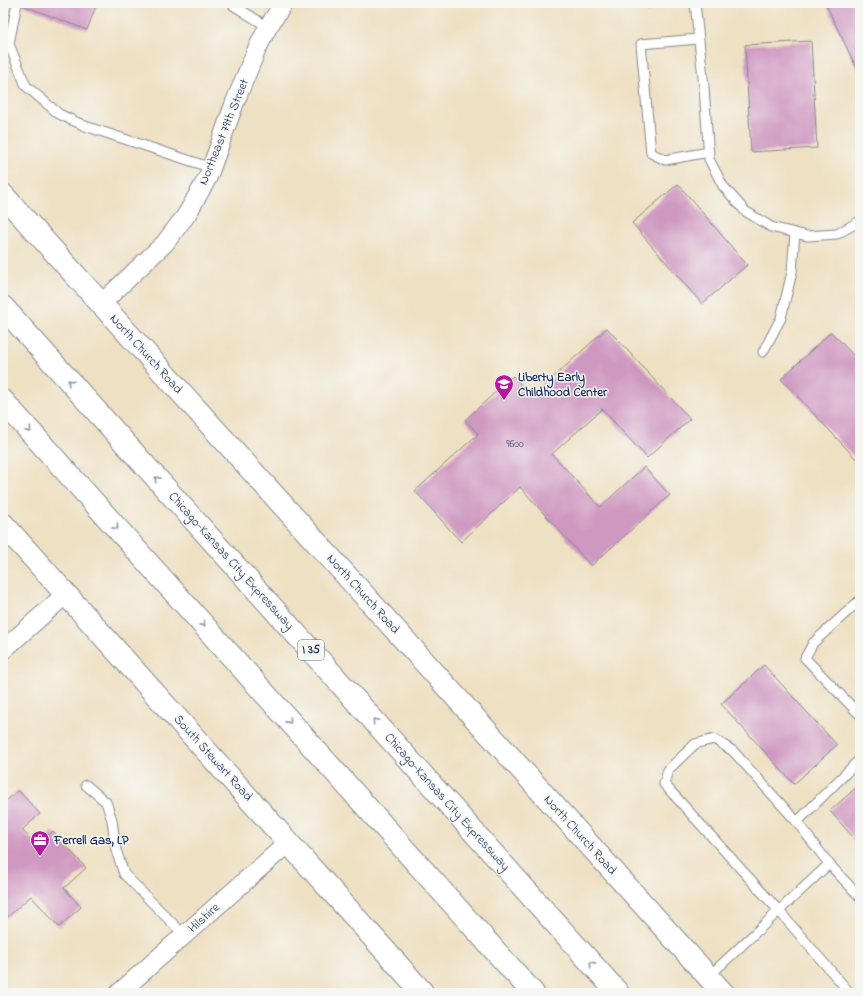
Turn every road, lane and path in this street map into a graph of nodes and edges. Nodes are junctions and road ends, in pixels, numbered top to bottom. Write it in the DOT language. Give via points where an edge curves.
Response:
graph roads {
  1 [pos="16,3"];
  2 [pos="232,3"];
  3 [pos="284,3"];
  4 [pos="695,3"];
  5 [pos="268,26"];
  6 [pos="698,39"];
  7 [pos="709,152"];
  8 [pos="212,168"];
  9 [pos="3,196"];
  10 [pos="860,221"];
  11 [pos="795,233"];
  12 [pos="101,304"];
  13 [pos="3,307"];
  14 [pos="763,352"];
  15 [pos="3,401"];
  16 [pos="3,524"];
  17 [pos="66,594"];
  18 [pos="860,600"];
  19 [pos="3,650"];
  20 [pos="860,715"];
  21 [pos="860,757"];
  22 [pos="86,785"];
  23 [pos="797,822"];
  24 [pos="289,842"];
  25 [pos="829,864"];
  26 [pos="860,896"];
  27 [pos="779,911"];
  28 [pos="184,935"];
  29 [pos="708,977"];
  30 [pos="119,993"];
  31 [pos="423,993"];
  32 [pos="533,993"];
  33 [pos="618,993"];
  34 [pos="723,993"];
  35 [pos="850,993"];
  1 -- 8 [label="lane" via="9,44 26,86 59,114 85,126"];
  2 -- 5 [label="lane"];
  3 -- 5 [label="street, Northeast 79th Street"];
  4 -- 6 [label="lane"];
  5 -- 8 [label="street, Northeast 79th Street" via="235,102"];
  6 -- 7 [label="lane"];
  6 -- 7 [label="lane" via="641,44 651,152 665,160"];
  7 -- 11 [label="lane" via="709,159 723,186 745,211 771,227"];
  8 -- 12 [label="street, Northeast 79th Street" via="188,214 165,243"];
  9 -- 12 [label="main road, North Church Road"];
  10 -- 11 [label="lane" via="837,234 807,236"];
  11 -- 14 [label="lane" via="792,272 781,318"];
  12 -- 29 [label="main road, North Church Road"];
  33 -- 13 [label="main road, Chicago-Kansas City Expressway / I 35, one-way"];
  15 -- 32 [label="main road, one-way"];
  16 -- 17 [label="main road, South Stewart Road"];
  17 -- 19 [label="street"];
  17 -- 24 [label="main road, South Stewart Road"];
  18 -- 20 [label="lane" via="813,643 805,658"];
  21 -- 23 [label="lane"];
  22 -- 28 [label="lane" via="106,802 124,874"];
  23 -- 25 [label="lane"];
  23 -- 27 [label="lane" via="733,751 714,739 695,744 668,770 664,784"];
  24 -- 28 [label="street, Hilshire"];
  24 -- 31 [label="main road, South Stewart Road"];
  25 -- 26 [label="lane"];
  25 -- 27 [label="lane"];
  27 -- 29 [label="lane"];
  27 -- 35 [label="lane"];
  28 -- 30 [label="street, Hilshire"];
  29 -- 34 [label="main road, North Church Road"];
}
